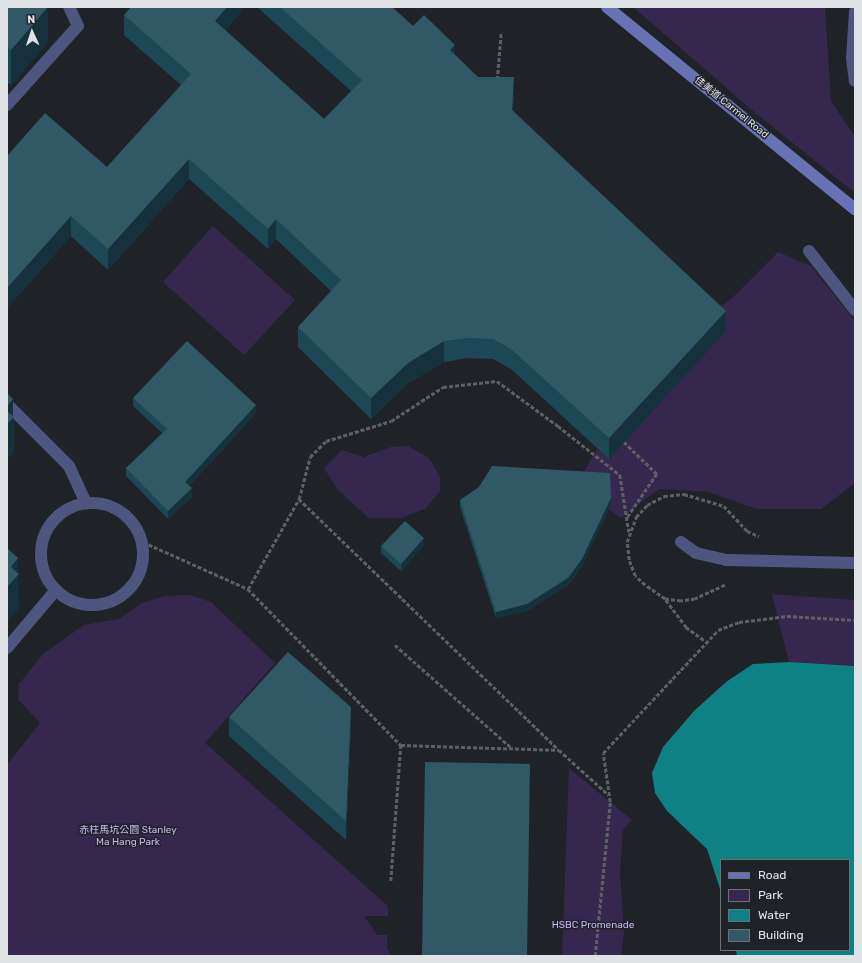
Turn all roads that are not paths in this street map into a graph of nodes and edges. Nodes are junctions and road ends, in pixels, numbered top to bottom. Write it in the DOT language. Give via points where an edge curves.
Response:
graph roads {
  1 [pos="69,7"];
  2 [pos="607,7"];
  3 [pos="855,12"];
  4 [pos="855,81"];
  5 [pos="7,105"];
  6 [pos="855,209"];
  7 [pos="809,251"];
  8 [pos="855,310"];
  9 [pos="7,404"];
  10 [pos="86,503"];
  11 [pos="681,542"];
  12 [pos="855,563"];
  13 [pos="56,590"];
  14 [pos="7,648"];
  1 -- 5 [label="street" via="78,26"];
  2 -- 6 [label="street, 佳美道 Carmel Road"];
  3 -- 4 [label="street" via="852,58"];
  7 -- 8 [label="street"];
  9 -- 10 [label="street" via="69,466"];
  10 -- 13 [label="street" via="71,507 56,517 42,541 41,559 46,576"];
  10 -- 13 [label="street" via="104,504 120,511 131,520 143,542 142,567 134,584 122,596 95,605 77,603"];
  11 -- 12 [label="street" via="696,552 726,560"];
  13 -- 14 [label="street"];
}
